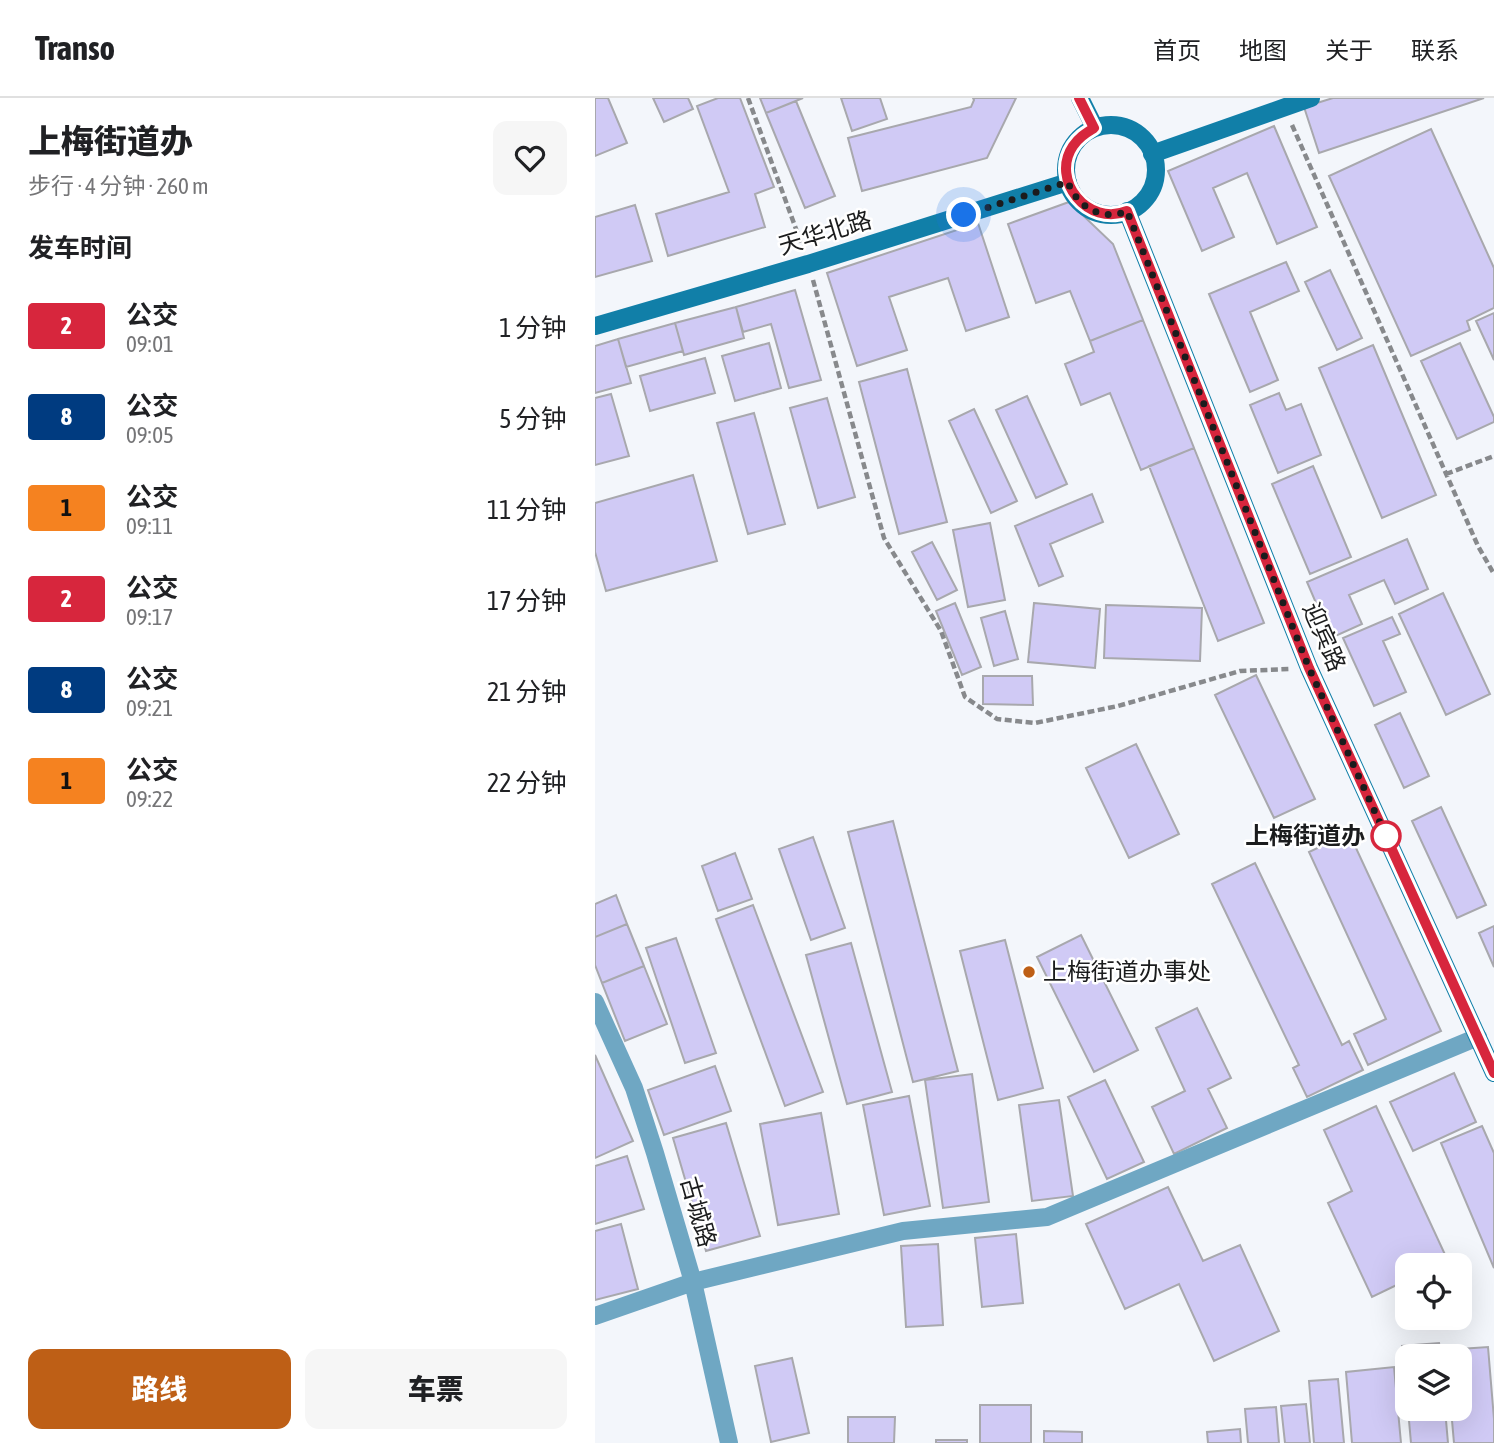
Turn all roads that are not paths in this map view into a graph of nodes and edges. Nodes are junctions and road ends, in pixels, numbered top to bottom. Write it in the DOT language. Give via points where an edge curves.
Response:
graph roads {
  1 [pos="1080,98"];
  2 [pos="1311,98"];
  3 [pos="1094,128"];
  4 [pos="1152,154"];
  5 [pos="1068,182"];
  6 [pos="1127,211"];
  7 [pos="595,326"];
  8 [pos="595,1002"];
  9 [pos="1478,1037"];
  10 [pos="1494,1073"];
  11 [pos="693,1282"];
  12 [pos="595,1316"];
  13 [pos="729,1443"];
  1 -- 3 [label="street"];
  2 -- 4 [label="street"];
  3 -- 4 [label="street" via="1124,127 1137,134"];
  3 -- 5 [label="street" via="1071,149"];
  4 -- 6 [label="street" via="1156,172 1152,187 1145,199"];
  5 -- 6 [label="street" via="1079,202 1091,210 1105,215"];
  5 -- 7 [label="street, 天华北路"];
  6 -- 9 [label="street, 迎宾路" via="1309,668"];
  8 -- 11 [label="street, 古城路" via="656,1153"];
  9 -- 10 [label="street, 迎宾路"];
  9 -- 11 [label="street" via="1047,1217 903,1230"];
  11 -- 12 [label="street"];
  11 -- 13 [label="street, 古城路"];
}
